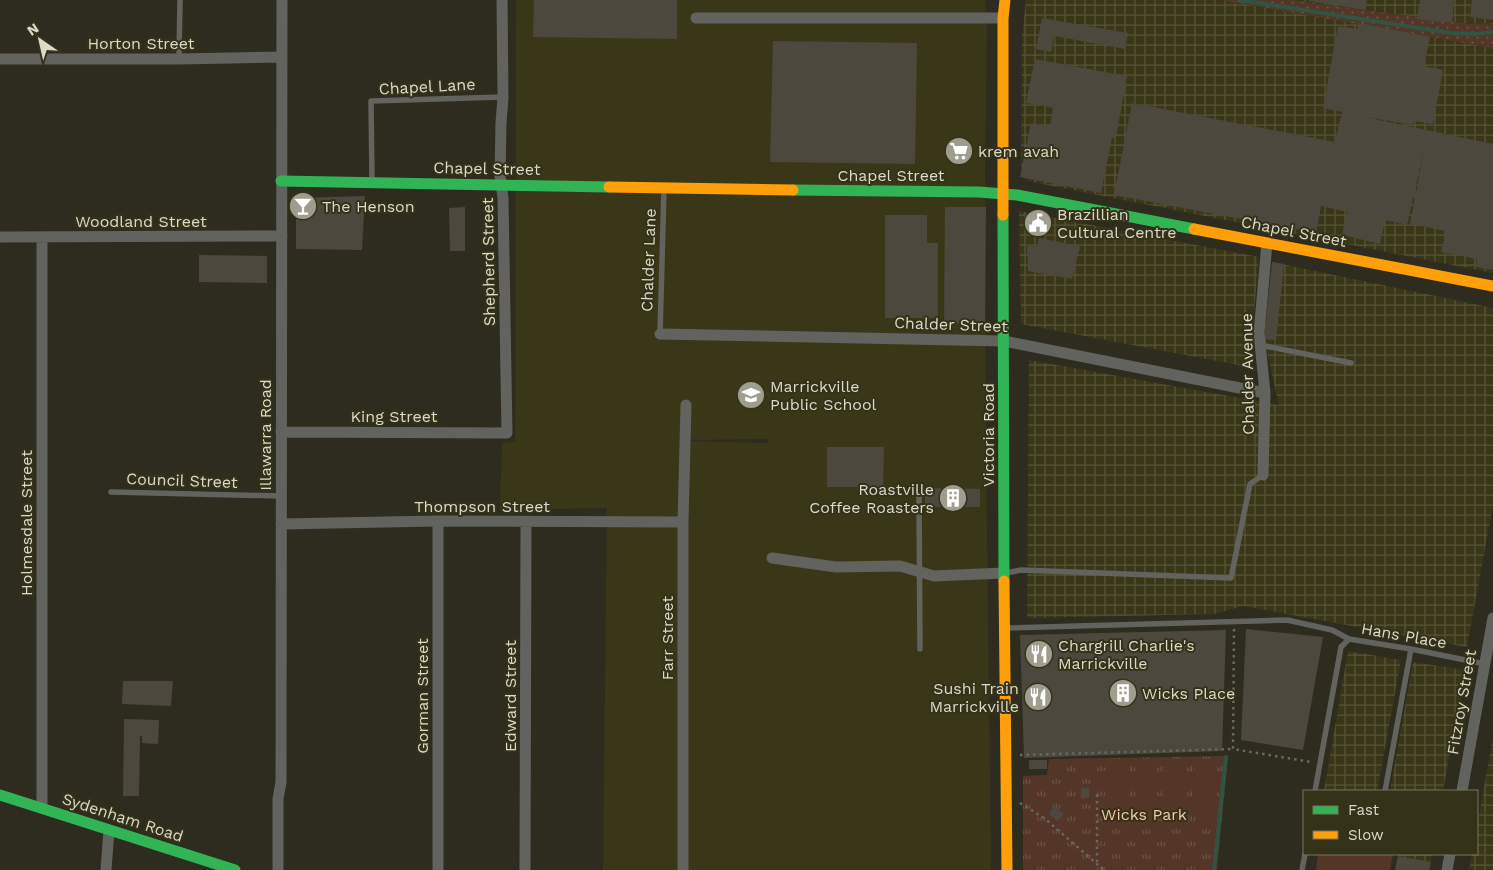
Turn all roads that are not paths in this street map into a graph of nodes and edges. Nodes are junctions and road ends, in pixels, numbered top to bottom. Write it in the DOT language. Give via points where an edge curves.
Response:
graph roads {
  1 [pos="180,0"];
  2 [pos="282,0"];
  3 [pos="502,0"];
  4 [pos="1005,0"];
  5 [pos="696,18"];
  6 [pos="1003,18"];
  7 [pos="282,57"];
  8 [pos="0,59"];
  9 [pos="179,59"];
  10 [pos="503,97"];
  11 [pos="281,181"];
  12 [pos="372,182"];
  13 [pos="502,184"];
  14 [pos="664,187"];
  15 [pos="1004,194"];
  16 [pos="282,236"];
  17 [pos="0,237"];
  18 [pos="42,237"];
  19 [pos="1268,243"];
  20 [pos="1493,286"];
  21 [pos="660,334"];
  22 [pos="1004,340"];
  23 [pos="1260,345"];
  24 [pos="1351,363"];
  25 [pos="1265,393"];
  26 [pos="686,406"];
  27 [pos="281,432"];
  28 [pos="507,433"];
  29 [pos="1263,475"];
  30 [pos="918,490"];
  31 [pos="111,492"];
  32 [pos="281,496"];
  33 [pos="438,521"];
  34 [pos="526,522"];
  35 [pos="683,522"];
  36 [pos="282,524"];
  37 [pos="772,558"];
  38 [pos="920,571"];
  39 [pos="1004,574"];
  40 [pos="1493,618"];
  41 [pos="1004,628"];
  42 [pos="1348,639"];
  43 [pos="920,649"];
  44 [pos="1410,649"];
  45 [pos="1485,664"];
  46 [pos="1315,790"];
  47 [pos="1385,790"];
  48 [pos="1462,790"];
  49 [pos="0,795"];
  50 [pos="42,808"];
  51 [pos="109,830"];
  52 [pos="1305,855"];
  53 [pos="1450,855"];
  54 [pos="106,870"];
  55 [pos="235,870"];
  56 [pos="278,870"];
  57 [pos="438,870"];
  58 [pos="526,870"];
  59 [pos="683,870"];
  60 [pos="1007,870"];
  61 [pos="1302,870"];
  62 [pos="1447,870"];
  1 -- 9 [label="lane"];
  2 -- 7 [label="street, Illawarra Road"];
  3 -- 10 [label="street, Shepherd Street"];
  4 -- 6 [label="street, Victoria Road"];
  5 -- 6 [label="street"];
  6 -- 15 [label="street, Victoria Road"];
  7 -- 9 [label="street, Horton Street"];
  7 -- 11 [label="street, Illawarra Road"];
  8 -- 9 [label="street, Horton Street"];
  10 -- 12 [label="lane, Chapel Lane" via="371,101"];
  10 -- 13 [label="street, Shepherd Street"];
  11 -- 12 [label="street, Chapel Street"];
  11 -- 16 [label="street, Illawarra Road"];
  12 -- 13 [label="street, Chapel Street"];
  13 -- 14 [label="street, Chapel Street"];
  13 -- 28 [label="street, Shepherd Street"];
  14 -- 15 [label="street, Chapel Street"];
  14 -- 21 [label="lane, Chalder Lane"];
  15 -- 19 [label="street, Chapel Street"];
  15 -- 22 [label="street, Victoria Road"];
  16 -- 18 [label="street, Woodland Street"];
  16 -- 27 [label="street, Illawarra Road"];
  17 -- 18 [label="street, Woodland Street"];
  18 -- 50 [label="street, Holmesdale Street"];
  19 -- 20 [label="street, Chapel Street"];
  19 -- 23 [label="street, Chalder Avenue"];
  21 -- 22 [label="street, Chalder Street"];
  22 -- 25 [label="street, Chalder Street"];
  22 -- 39 [label="street, Victoria Road"];
  23 -- 24 [label="lane"];
  23 -- 25 [label="street, Chalder Avenue"];
  25 -- 29 [label="street, Chalder Avenue"];
  26 -- 35 [label="street, Farr Street"];
  27 -- 28 [label="street, King Street"];
  27 -- 32 [label="street, Illawarra Road"];
  29 -- 39 [label="lane" via="1250,484 1231,578 1021,570"];
  30 -- 38 [label="lane"];
  31 -- 32 [label="lane, Council Street"];
  32 -- 36 [label="street, Illawarra Road"];
  33 -- 34 [label="street, Thompson Street"];
  33 -- 36 [label="street, Thompson Street"];
  33 -- 57 [label="street, Gorman Street"];
  34 -- 35 [label="street, Thompson Street"];
  34 -- 58 [label="street, Edward Street"];
  35 -- 59 [label="street, Farr Street"];
  36 -- 56 [label="street, Illawarra Road"];
  37 -- 38 [label="street" via="836,567 900,566"];
  38 -- 39 [label="street" via="934,576"];
  38 -- 43 [label="lane"];
  39 -- 41 [label="street, Victoria Road"];
  40 -- 45 [label="street, Fitzroy Street"];
  41 -- 42 [label="lane, Hans Place" via="1287,620 1332,630"];
  41 -- 60 [label="street, Victoria Road"];
  42 -- 44 [label="lane, Hans Place"];
  42 -- 46 [label="lane" via="1341,646"];
  44 -- 45 [label="lane, Hans Place"];
  44 -- 47 [label="lane"];
  45 -- 48 [label="street, Fitzroy Street"];
  49 -- 50 [label="street, Sydenham Road"];
  50 -- 51 [label="street, Sydenham Road"];
  51 -- 54 [label="street"];
  51 -- 55 [label="street, Sydenham Road" via="196,861"];
  52 -- 61 [label="lane"];
  53 -- 62 [label="street"];
}
